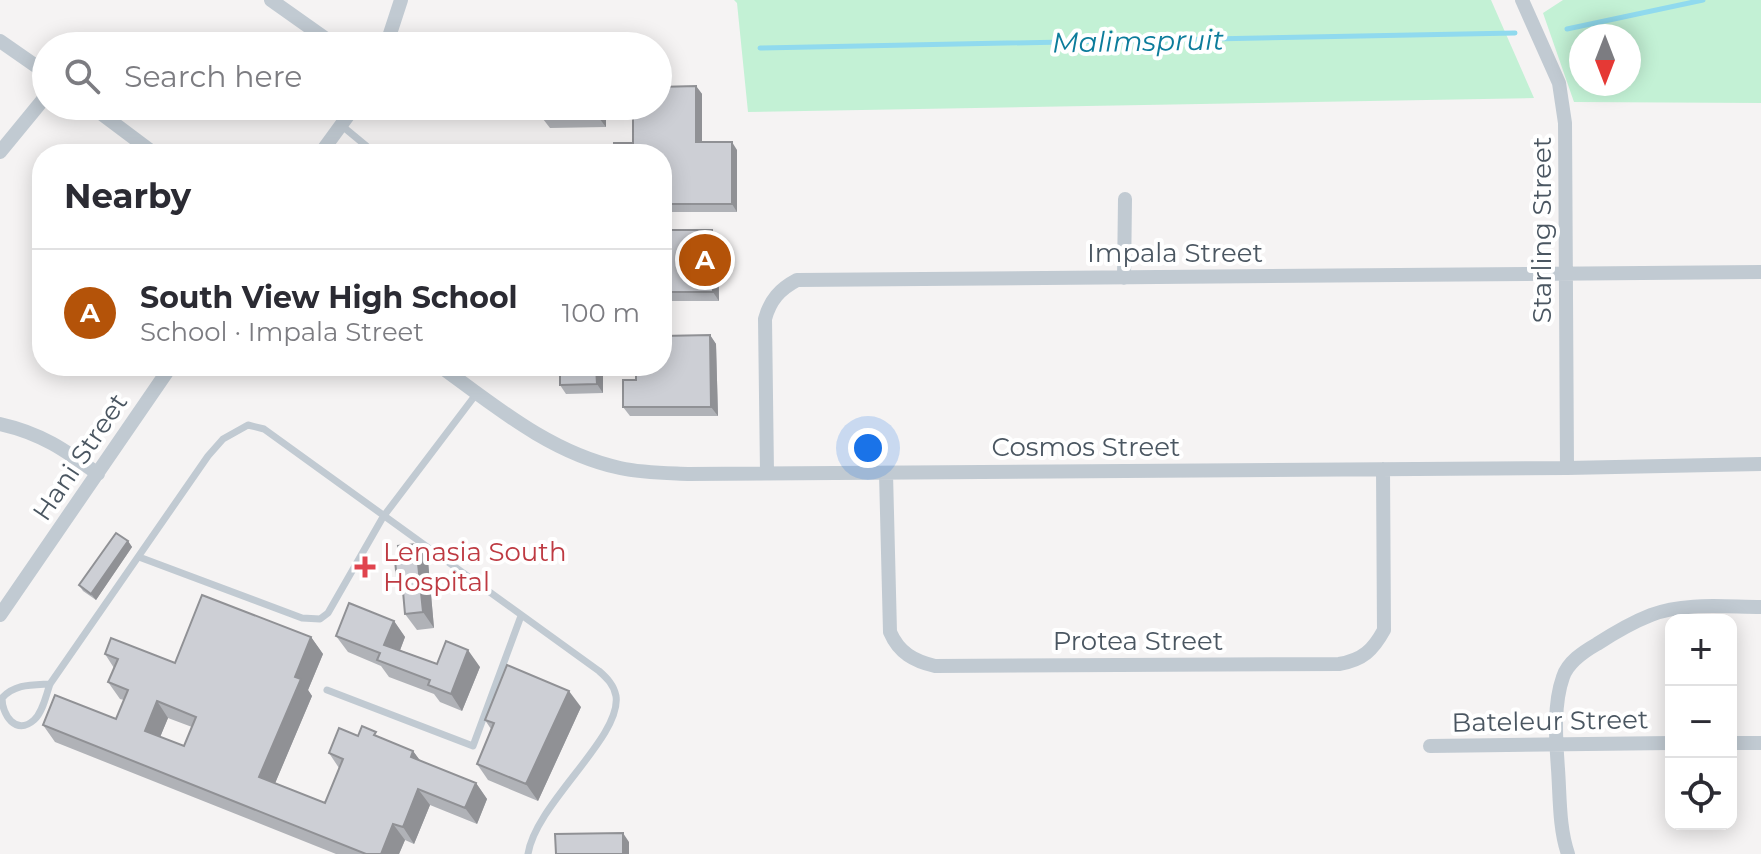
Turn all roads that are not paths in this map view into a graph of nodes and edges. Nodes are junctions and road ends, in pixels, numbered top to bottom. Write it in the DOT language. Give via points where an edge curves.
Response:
graph roads {
  1 [pos="271,0"];
  2 [pos="401,0"];
  3 [pos="1522,0"];
  4 [pos="316,32"];
  5 [pos="391,32"];
  6 [pos="0,41"];
  7 [pos="32,63"];
  8 [pos="32,113"];
  9 [pos="110,120"];
  10 [pos="345,120"];
  11 [pos="341,125"];
  12 [pos="142,144"];
  13 [pos="327,144"];
  14 [pos="364,144"];
  15 [pos="0,152"];
  16 [pos="1125,199"];
  17 [pos="1761,272"];
  18 [pos="1567,274"];
  19 [pos="1124,278"];
  20 [pos="164,376"];
  21 [pos="454,376"];
  22 [pos="477,393"];
  23 [pos="0,424"];
  24 [pos="1761,464"];
  25 [pos="1567,468"];
  26 [pos="1383,469"];
  27 [pos="767,473"];
  28 [pos="886,473"];
  29 [pos="98,474"];
  30 [pos="383,517"];
  31 [pos="139,557"];
  32 [pos="1761,607"];
  33 [pos="0,615"];
  34 [pos="521,616"];
  35 [pos="50,684"];
  36 [pos="327,690"];
  37 [pos="1665,743"];
  38 [pos="1737,743"];
  39 [pos="1761,743"];
  40 [pos="1556,744"];
  41 [pos="1430,746"];
  42 [pos="528,854"];
  43 [pos="1568,854"];
  1 -- 4 [label="street"];
  2 -- 5 [label="street"];
  3 -- 18 [label="street, Starling Street" via="1559,83 1565,123"];
  6 -- 7 [label="street"];
  8 -- 15 [label="street"];
  9 -- 12 [label="street"];
  10 -- 11 [label="street"];
  11 -- 13 [label="street"];
  11 -- 14 [label="lane"];
  16 -- 19 [label="street"];
  17 -- 18 [label="street, Impala Street"];
  18 -- 19 [label="street, Impala Street"];
  18 -- 25 [label="street, Starling Street"];
  19 -- 27 [label="street, Impala Street" via="797,280 774,298 765,319"];
  20 -- 29 [label="street, Hani Street"];
  21 -- 22 [label="street, Cosmos Street"];
  22 -- 27 [label="street, Cosmos Street" via="548,442 588,459 621,468 688,474"];
  22 -- 30 [label="lane"];
  23 -- 29 [label="street" via="48,440"];
  24 -- 25 [label="street, Cosmos Street"];
  25 -- 26 [label="street, Cosmos Street"];
  26 -- 28 [label="street, Cosmos Street"];
  26 -- 28 [label="street, Protea Street" via="1384,630 1366,655 1339,664 923,663 901,651 890,632"];
  27 -- 28 [label="street, Cosmos Street"];
  29 -- 33 [label="street, Hani Street"];
  30 -- 31 [label="lane" via="320,619 302,618"];
  30 -- 31 [label="lane" via="288,444 248,425 223,439 208,456"];
  30 -- 34 [label="lane"];
  31 -- 35 [label="lane"];
  32 -- 40 [label="street" via="1665,611 1586,650 1563,675"];
  34 -- 36 [label="lane" via="473,746"];
  34 -- 42 [label="lane" via="608,679 616,695 600,741 542,816"];
  35 -- 35 [label="lane" via="37,719 28,724 6,719 2,698 10,689"];
  37 -- 40 [label="street, Bateleur Street"];
  38 -- 39 [label="street"];
  40 -- 41 [label="street, Bateleur Street"];
  40 -- 43 [label="street"];
}
